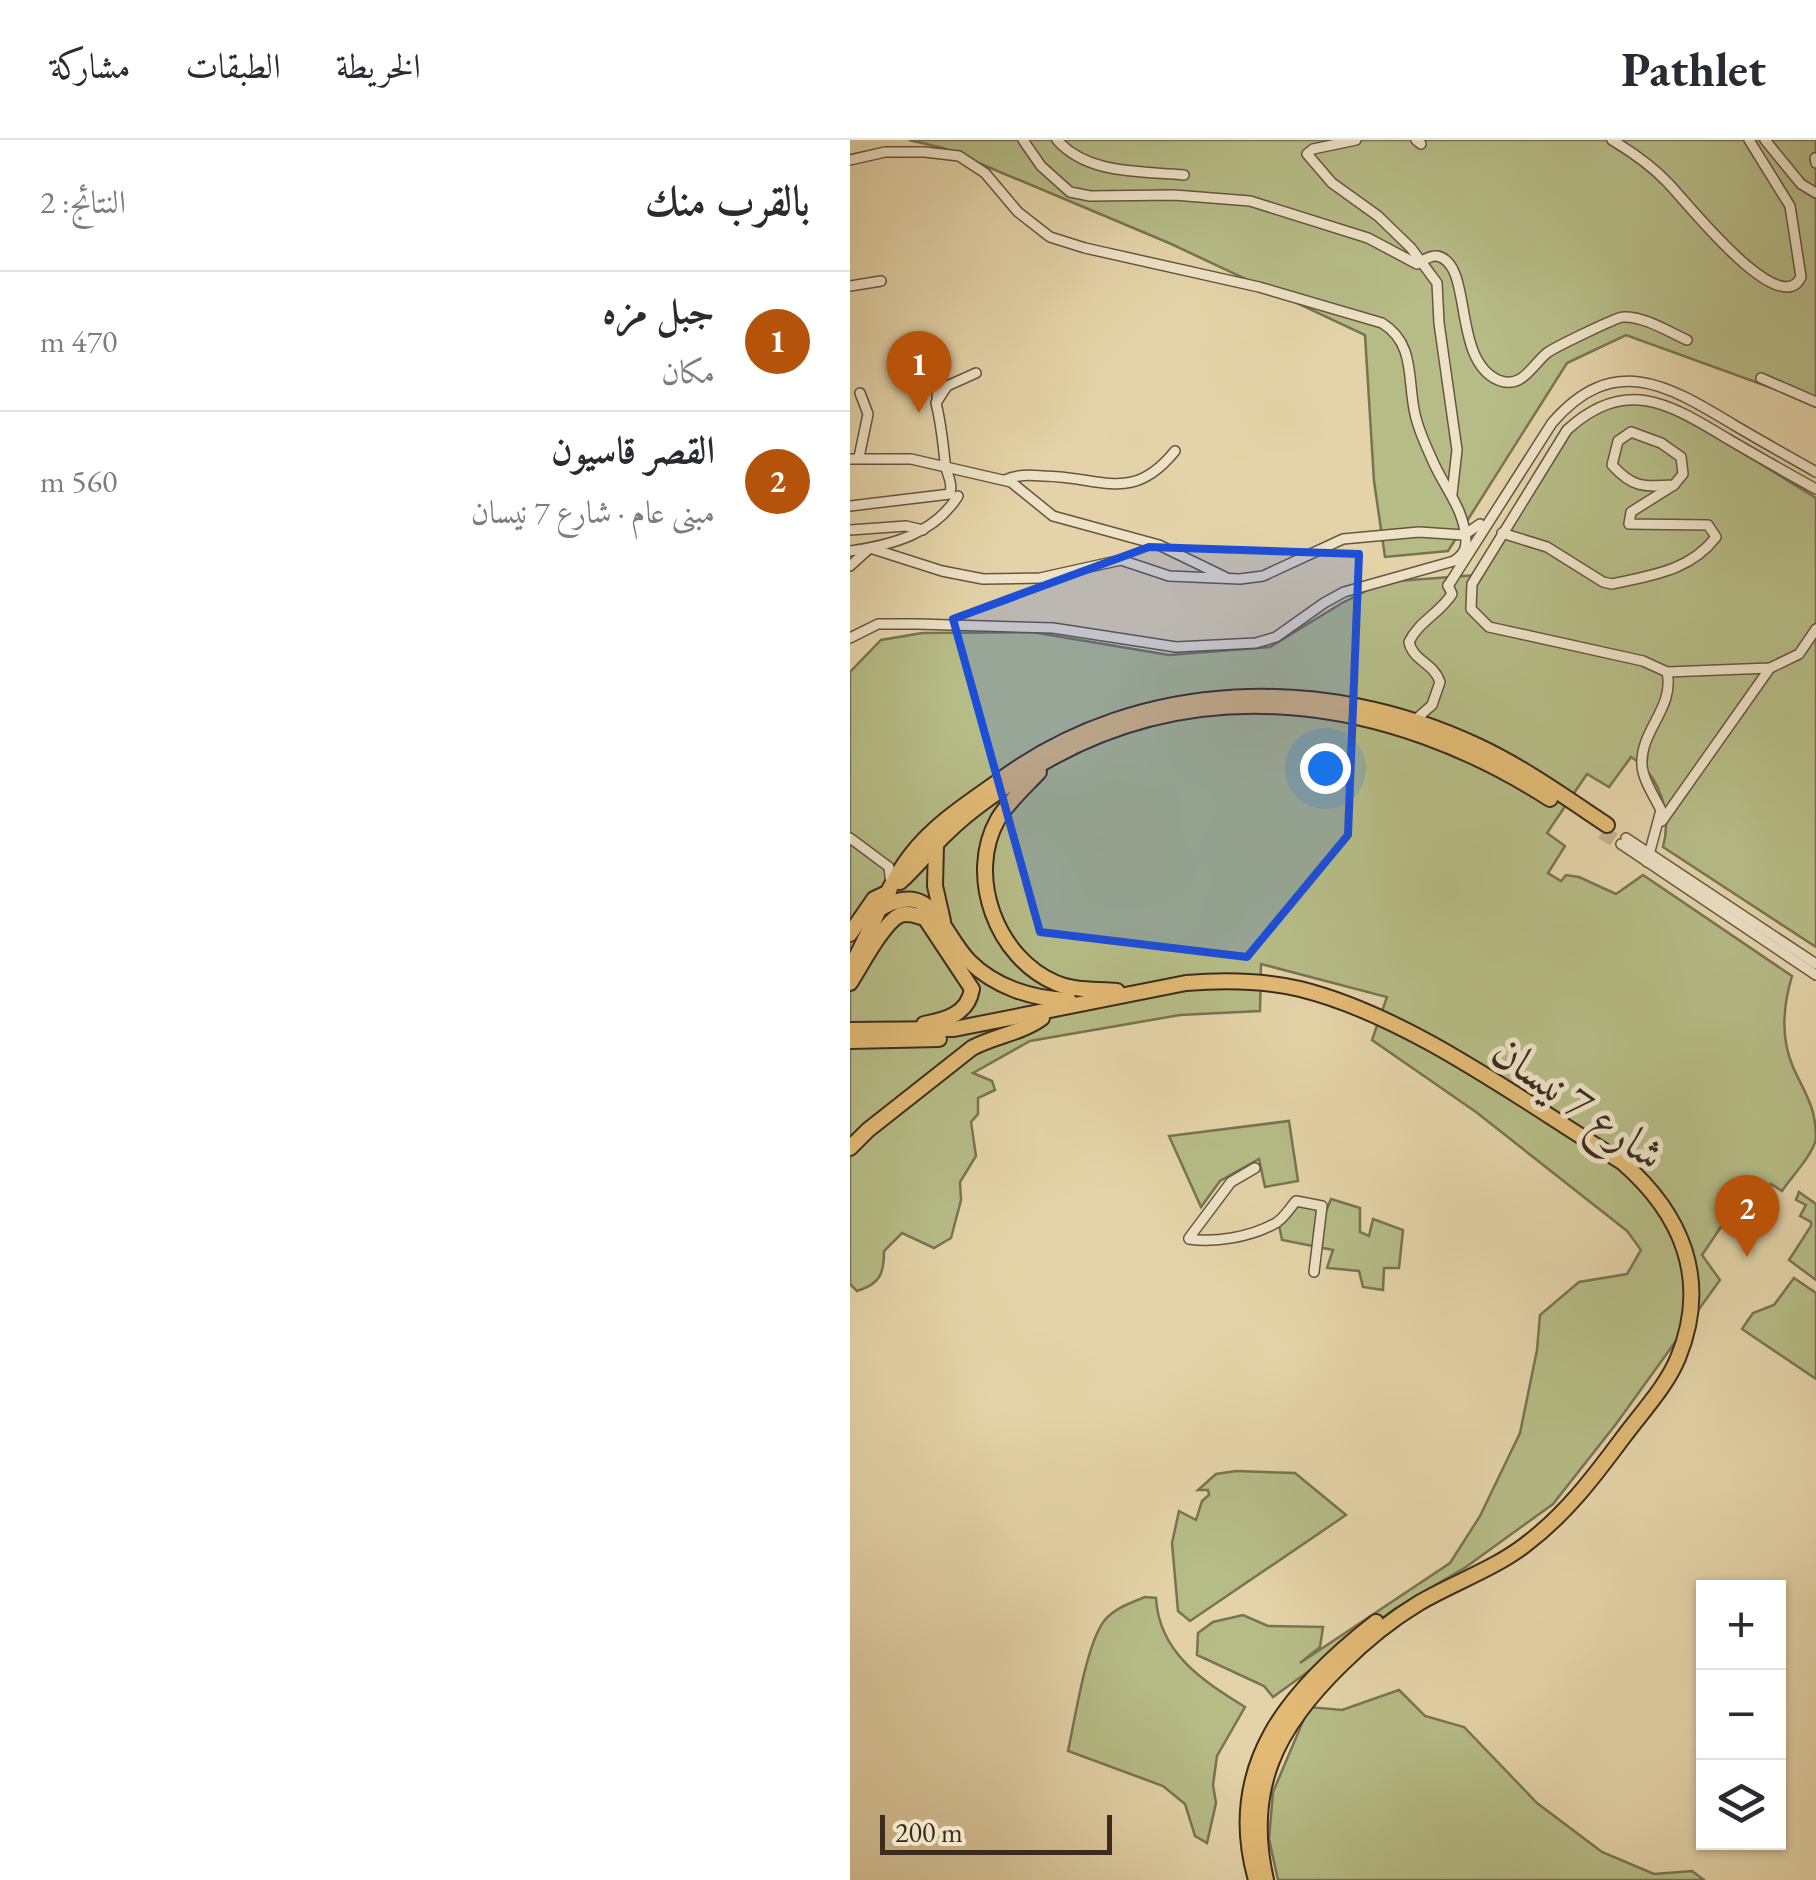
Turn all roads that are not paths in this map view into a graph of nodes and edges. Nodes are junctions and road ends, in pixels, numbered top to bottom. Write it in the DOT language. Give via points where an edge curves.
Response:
graph roads {
  1 [pos="1023,140"];
  2 [pos="1057,140"];
  3 [pos="1356,140"];
  4 [pos="1612,140"];
  5 [pos="1749,140"];
  6 [pos="1765,140"];
  7 [pos="850,160"];
  8 [pos="1184,175"];
  9 [pos="1816,194"];
  10 [pos="1422,262"];
  11 [pos="881,281"];
  12 [pos="850,286"];
  13 [pos="1687,340"];
  14 [pos="938,369"];
  15 [pos="976,373"];
  16 [pos="1762,378"];
  17 [pos="860,394"];
  18 [pos="936,402"];
  19 [pos="1816,402"];
  20 [pos="1175,451"];
  21 [pos="855,458"];
  22 [pos="945,467"];
  23 [pos="1816,472"];
  24 [pos="970,474"];
  25 [pos="1003,481"];
  26 [pos="1674,485"];
  27 [pos="1816,490"];
  28 [pos="1452,494"];
  29 [pos="954,495"];
  30 [pos="850,506"];
  31 [pos="1480,524"];
  32 [pos="850,530"];
  33 [pos="926,531"];
  34 [pos="1502,533"];
  35 [pos="1464,535"];
  36 [pos="870,548"];
  37 [pos="850,551"];
  38 [pos="1448,564"];
  39 [pos="850,566"];
  40 [pos="1226,577"];
  41 [pos="1448,586"];
  42 [pos="1816,629"];
  43 [pos="850,638"];
  44 [pos="1770,668"];
  45 [pos="1666,672"];
  46 [pos="1414,720"];
  47 [pos="1050,760"];
  48 [pos="1660,824"];
  49 [pos="850,838"];
  50 [pos="1623,841"];
  51 [pos="936,844"];
  52 [pos="1648,858"];
  53 [pos="890,890"];
  54 [pos="883,907"];
  55 [pos="944,926"];
  56 [pos="850,934"];
  57 [pos="862,955"];
  58 [pos="1816,964"];
  59 [pos="850,969"];
  60 [pos="1816,975"];
  61 [pos="850,982"];
  62 [pos="1138,992"];
  63 [pos="1094,1001"];
  64 [pos="1042,1018"];
  65 [pos="850,1030"];
  66 [pos="874,1032"];
  67 [pos="850,1040"];
  68 [pos="850,1148"];
  69 [pos="1255,1168"];
  70 [pos="1314,1272"];
  71 [pos="1256,1880"];
  72 [pos="1266,1880"];
  1 -- 10 [label="street" via="1070,192 1250,201"];
  2 -- 8 [label="street" via="1098,166"];
  3 -- 10 [label="street" via="1307,154"];
  4 -- 5 [label="street" via="1666,181 1743,261 1790,288 1802,276 1794,215"];
  6 -- 9 [label="street"];
  7 -- 28 [label="street" via="885,152 959,156 1050,237 1382,323 1406,352 1418,426"];
  10 -- 13 [label="street" via="1435,256 1453,267 1468,338 1485,370 1502,382 1520,380 1553,349 1622,317"];
  10 -- 28 [label="street" via="1438,288 1457,450"];
  11 -- 12 [label="street"];
  14 -- 18 [label="street"];
  15 -- 18 [label="street" via="948,386"];
  16 -- 19 [label="street"];
  17 -- 21 [label="street" via="868,414"];
  18 -- 22 [label="street"];
  20 -- 25 [label="street" via="1158,472 1131,485 1058,476"];
  21 -- 22 [label="street"];
  22 -- 24 [label="street"];
  22 -- 29 [label="street"];
  23 -- 41 [label="street" via="1677,390 1646,382 1612,384 1575,401 1552,422"];
  24 -- 25 [label="street"];
  24 -- 29 [label="street"];
  25 -- 40 [label="street" via="1053,516 1159,544"];
  26 -- 26 [label="street" via="1628,482 1612,465 1618,441 1631,432 1680,457 1683,474"];
  26 -- 34 [label="street" via="1631,512 1629,524 1708,525 1716,537 1676,570 1612,584 1547,548"];
  27 -- 34 [label="street" via="1678,410 1626,400 1602,405 1568,430"];
  28 -- 35 [label="street"];
  29 -- 30 [label="street"];
  29 -- 33 [label="street" via="949,510"];
  31 -- 35 [label="street"];
  32 -- 33 [label="street"];
  33 -- 36 [label="street"];
  34 -- 45 [label="street" via="1470,590 1479,620 1496,630 1643,661"];
  35 -- 38 [label="street" via="1466,548"];
  35 -- 40 [label="street" via="1356,536 1263,576"];
  36 -- 37 [label="street"];
  36 -- 39 [label="street"];
  36 -- 40 [label="street" via="983,579 1040,578 1121,560 1169,576"];
  38 -- 41 [label="street"];
  38 -- 43 [label="street" via="1344,592 1256,644 1176,647 1053,628 917,624 878,624"];
  41 -- 46 [label="street" via="1448,601 1409,642 1440,682 1432,704"];
  42 -- 44 [label="street" via="1799,654"];
  44 -- 45 [label="street"];
  44 -- 48 [label="street"];
  45 -- 48 [label="street" via="1667,694 1641,768 1661,810"];
  46 -- 47 [label="main road" via="1509,762 1604,828 1447,743 1390,723 1299,707 1180,714"];
  46 -- 53 [label="main road" via="1344,702 1277,695 1206,700 1122,717 1046,750 940,823"];
  47 -- 51 [label="main road" via="972,810"];
  47 -- 62 [label="main road" via="999,816 990,836 994,920 1016,954 1052,982"];
  48 -- 52 [label="street"];
  49 -- 53 [label="street" via="889,868"];
  50 -- 52 [label="street"];
  51 -- 53 [label="main road"];
  51 -- 55 [label="main road" via="935,886"];
  52 -- 58 [label="street"];
  52 -- 60 [label="street"];
  53 -- 54 [label="main road"];
  53 -- 56 [label="main road" via="874,899"];
  54 -- 55 [label="main road" via="908,897"];
  54 -- 57 [label="main road"];
  55 -- 63 [label="main road" via="968,960 1005,986 1049,1000"];
  57 -- 59 [label="main road"];
  57 -- 61 [label="main road"];
  57 -- 66 [label="main road" via="900,916 913,914 933,927 972,988 957,1014"];
  62 -- 63 [label="main road, شارع 7 نيسان"];
  62 -- 72 [label="main road, شارع 7 نيسان" via="1222,980 1274,984 1342,1002 1419,1037 1647,1184 1677,1229 1691,1285 1677,1360 1566,1510 1523,1547 1385,1626 1311,1694 1286,1729 1258,1817"];
  63 -- 66 [label="main road, شارع 7 نيسان" via="954,1029"];
  64 -- 67 [label="main road, شارع 7 نيسان" via="919,1042"];
  64 -- 68 [label="main road" via="972,1048"];
  64 -- 71 [label="main road, شارع 7 نيسان" via="1222,990 1273,992 1338,1010 1415,1045 1617,1169 1659,1214 1677,1254 1682,1309 1668,1356 1578,1484 1518,1540 1412,1598 1345,1646 1297,1692 1270,1732 1248,1817"];
  65 -- 66 [label="main road, شارع 7 نيسان"];
  69 -- 70 [label="street" via="1231,1182 1189,1238 1206,1242 1278,1223 1296,1201 1322,1206"];
}
